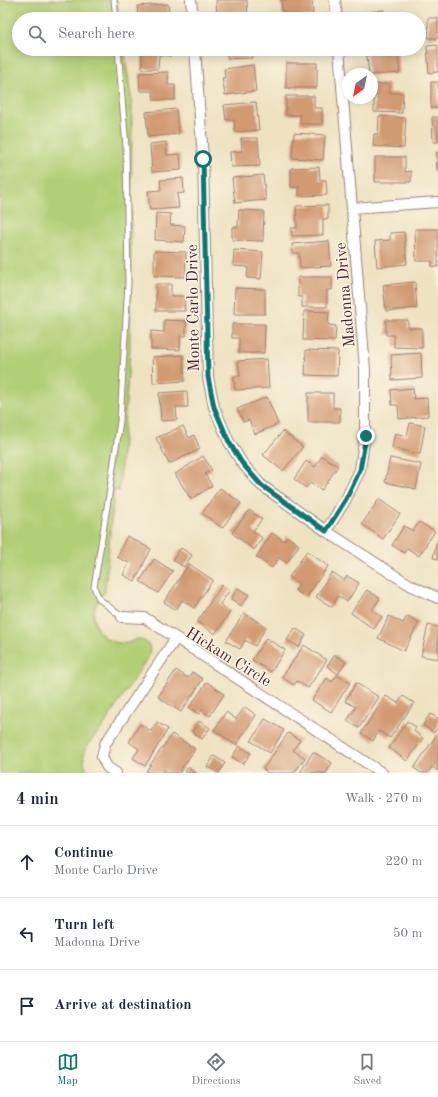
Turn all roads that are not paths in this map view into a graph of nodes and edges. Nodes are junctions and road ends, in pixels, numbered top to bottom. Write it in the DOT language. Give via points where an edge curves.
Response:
graph roads {
  1 [pos="114,0"];
  2 [pos="191,0"];
  3 [pos="335,0"];
  4 [pos="115,12"];
  5 [pos="192,12"];
  6 [pos="336,12"];
  7 [pos="119,56"];
  8 [pos="196,56"];
  9 [pos="340,56"];
  10 [pos="438,202"];
  11 [pos="352,208"];
  12 [pos="326,531"];
  13 [pos="438,598"];
  14 [pos="122,616"];
  15 [pos="176,638"];
  16 [pos="116,773"];
  17 [pos="382,773"];
  1 -- 4 [label="lane"];
  2 -- 5 [label="street"];
  3 -- 6 [label="street"];
  7 -- 14 [label="lane" via="126,147 128,283 120,421 94,587 99,599"];
  8 -- 12 [label="street, Monte Carlo Drive" via="203,159 208,377 214,407 229,442 251,474 261,485"];
  9 -- 11 [label="street, Madonna Drive"];
  10 -- 11 [label="street"];
  11 -- 12 [label="street, Madonna Drive" via="365,369 366,436 360,470"];
  12 -- 13 [label="street, Monte Carlo Drive" via="412,586"];
  14 -- 15 [label="street" via="145,618"];
  15 -- 16 [label="street, Hickam Circle" via="105,744 102,757 107,767"];
  15 -- 17 [label="street, Hickam Circle"];
}
